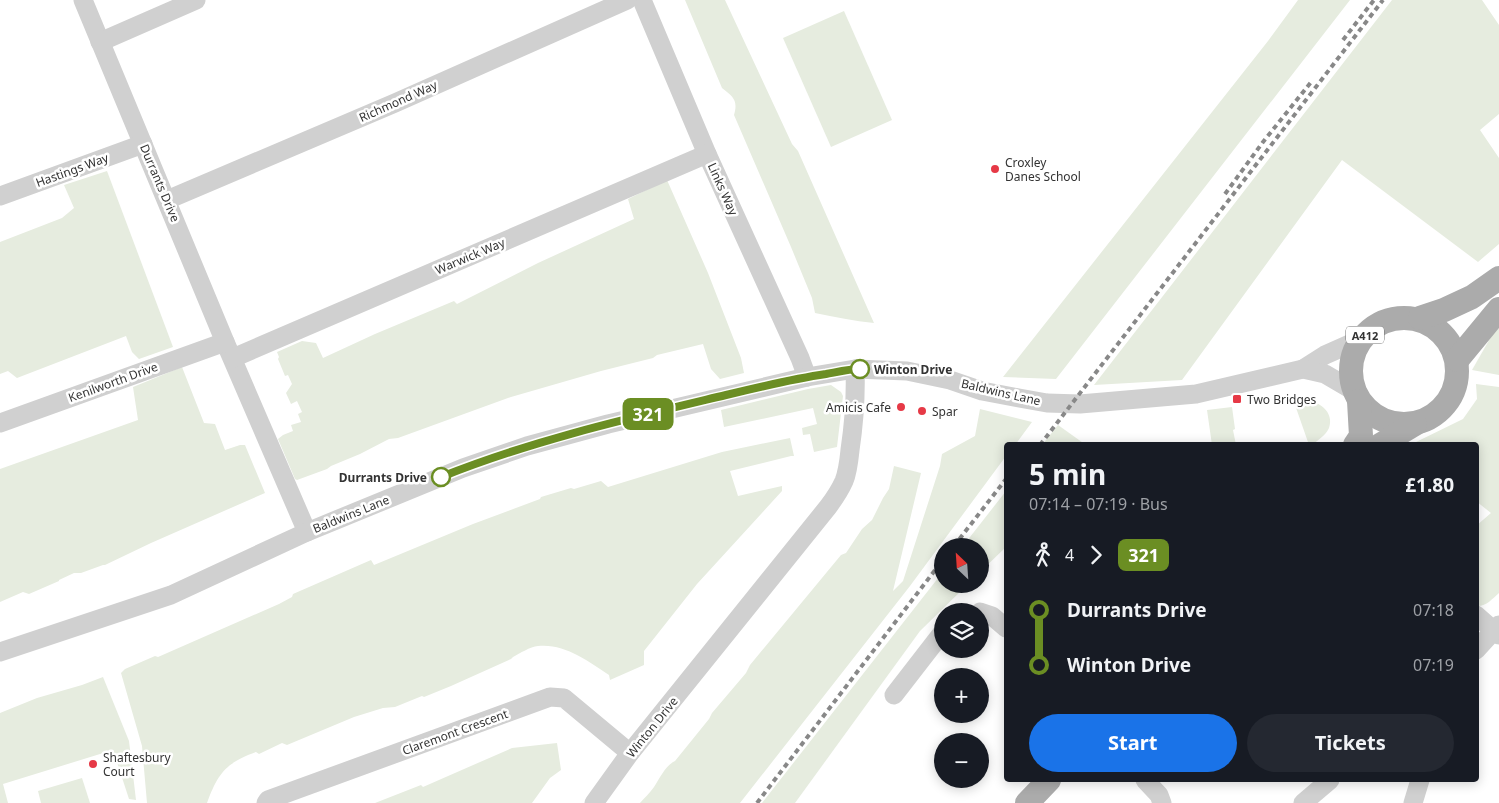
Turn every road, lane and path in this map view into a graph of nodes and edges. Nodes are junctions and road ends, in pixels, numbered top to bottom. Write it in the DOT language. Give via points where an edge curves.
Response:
graph roads {
  1 [pos="83,0"];
  2 [pos="196,0"];
  3 [pos="628,0"];
  4 [pos="642,0"];
  5 [pos="100,42"];
  6 [pos="143,144"];
  7 [pos="707,154"];
  8 [pos="0,196"];
  9 [pos="167,200"];
  10 [pos="1499,278"];
  11 [pos="1499,309"];
  12 [pos="1420,318"];
  13 [pos="1361,339"];
  14 [pos="229,350"];
  15 [pos="1456,360"];
  16 [pos="855,369"];
  17 [pos="1303,369"];
  18 [pos="807,377"];
  19 [pos="1356,396"];
  20 [pos="1419,422"];
  21 [pos="0,423"];
  22 [pos="1357,442"];
  23 [pos="1385,442"];
  24 [pos="307,532"];
  25 [pos="989,615"];
  26 [pos="1479,617"];
  27 [pos="1004,626"];
  28 [pos="1498,630"];
  29 [pos="934,643"];
  30 [pos="1479,647"];
  31 [pos="0,652"];
  32 [pos="894,695"];
  33 [pos="630,753"];
  34 [pos="1047,782"];
  35 [pos="1147,782"];
  36 [pos="1328,782"];
  37 [pos="1419,782"];
  38 [pos="604,800"];
  39 [pos="266,803"];
  40 [pos="1028,803"];
  41 [pos="1162,803"];
  42 [pos="1303,803"];
  43 [pos="1413,803"];
  1 -- 5 [label="street, Durrants Drive"];
  2 -- 5 [label="street"];
  3 -- 9 [label="street, Richmond Way"];
  4 -- 7 [label="street, Links Way"];
  5 -- 6 [label="street, Durrants Drive"];
  6 -- 8 [label="street, Hastings Way"];
  6 -- 9 [label="street, Durrants Drive"];
  7 -- 14 [label="street, Warwick Way"];
  7 -- 18 [label="street, Links Way"];
  9 -- 14 [label="street, Durrants Drive"];
  10 -- 12 [label="main road, A412" via="1472,297"];
  11 -- 15 [label="main road"];
  12 -- 13 [label="main road, A412" via="1393,318 1372,328"];
  12 -- 15 [label="main road" via="1439,333"];
  13 -- 17 [label="street"];
  13 -- 19 [label="main road, A412" via="1356,345 1351,366"];
  14 -- 21 [label="street, Kenilworth Drive"];
  14 -- 24 [label="street, Durrants Drive"];
  15 -- 20 [label="main road" via="1458,373 1450,400 1435,414"];
  16 -- 17 [label="street, Baldwins Lane" via="913,371 982,391 1047,403 1080,404 1196,394"];
  16 -- 18 [label="street, Baldwins Lane"];
  16 -- 33 [label="street, Winton Drive" via="848,468 836,496"];
  17 -- 19 [label="street, Baldwins Lane" via="1325,374"];
  18 -- 24 [label="street, Baldwins Lane" via="527,446 463,468"];
  19 -- 20 [label="main road" via="1377,418 1387,423"];
  19 -- 22 [label="main road, A412" via="1361,436"];
  20 -- 23 [label="main road"];
  24 -- 31 [label="street, Baldwins Lane" via="171,594"];
  25 -- 27 [label="street"];
  26 -- 28 [label="street"];
  28 -- 30 [label="street"];
  29 -- 32 [label="street"];
  33 -- 38 [label="street, Winton Drive"];
  33 -- 39 [label="street, Claremont Crescent" via="564,698 550,697"];
  34 -- 40 [label="main road"];
  35 -- 41 [label="street"];
  36 -- 42 [label="street"];
  37 -- 43 [label="street"];
}
